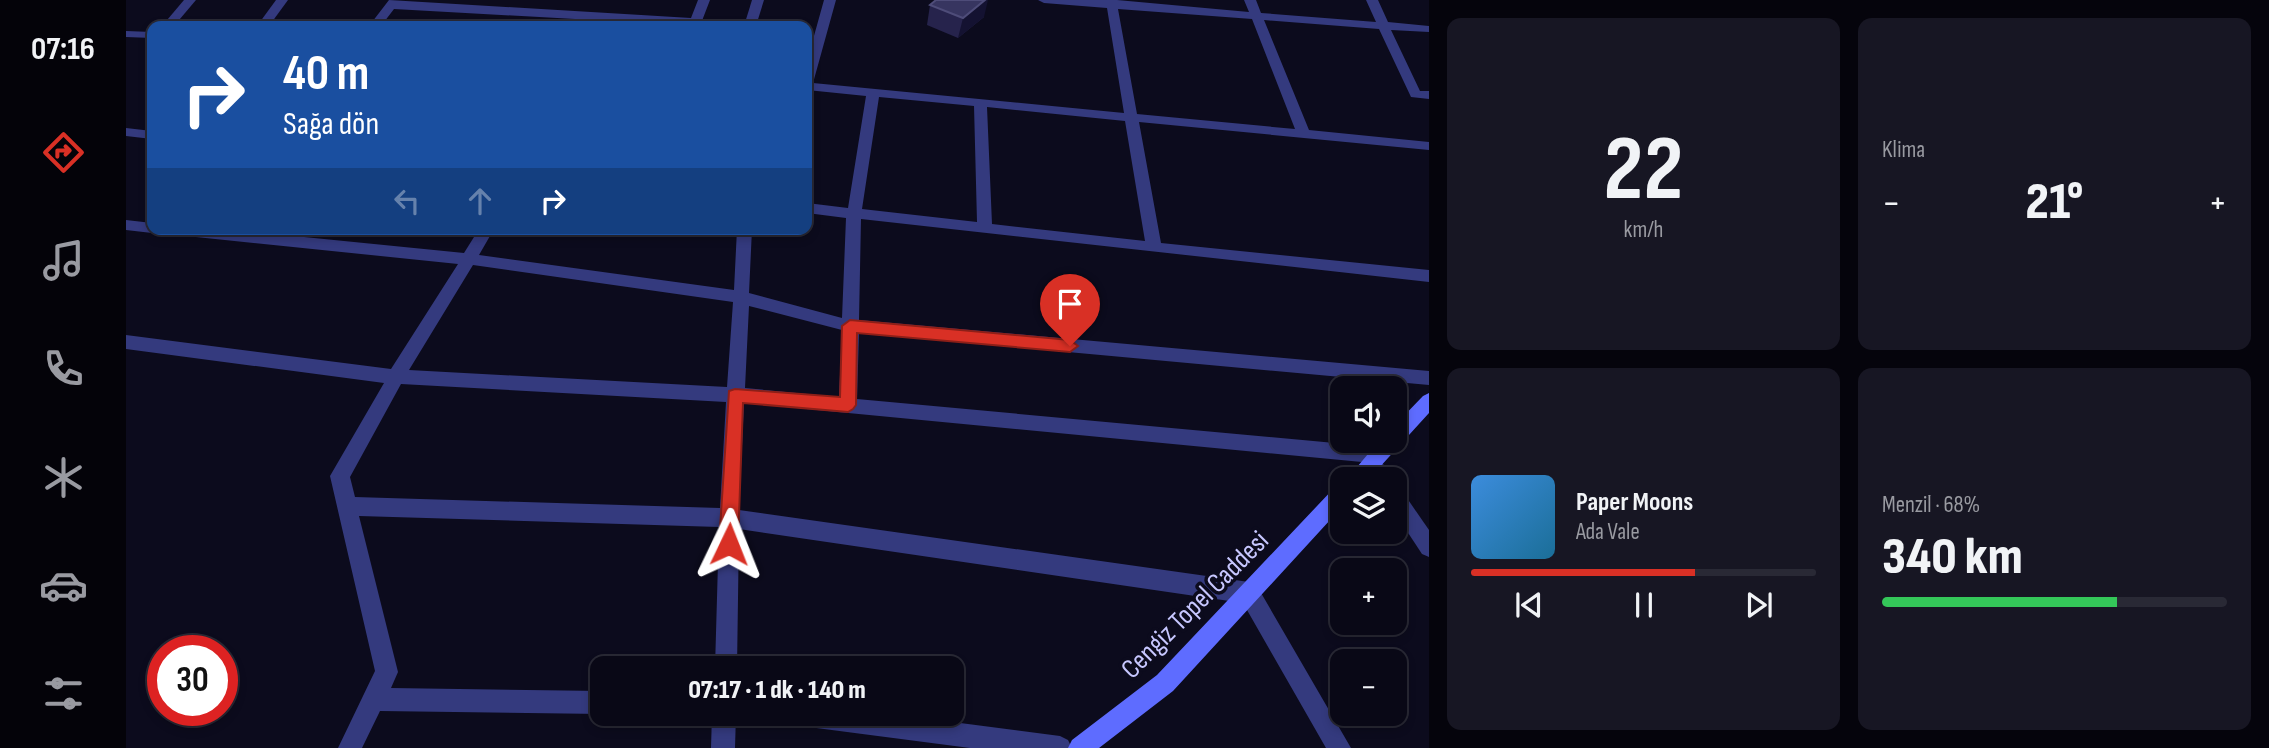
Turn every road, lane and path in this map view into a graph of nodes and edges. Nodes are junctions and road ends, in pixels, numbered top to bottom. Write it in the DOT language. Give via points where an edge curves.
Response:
graph roads {
  1 [pos="190,0"];
  2 [pos="282,0"];
  3 [pos="704,0"];
  4 [pos="758,0"];
  5 [pos="830,0"];
  6 [pos="1044,0"];
  7 [pos="1250,0"];
  8 [pos="1372,0"];
  9 [pos="393,3"];
  10 [pos="1111,3"];
  11 [pos="1256,16"];
  12 [pos="171,21"];
  13 [pos="267,21"];
  14 [pos="379,21"];
  15 [pos="652,21"];
  16 [pos="696,21"];
  17 [pos="752,21"];
  18 [pos="1384,26"];
  19 [pos="1429,29"];
  20 [pos="126,34"];
  21 [pos="147,35"];
  22 [pos="812,66"];
  23 [pos="812,85"];
  24 [pos="873,92"];
  25 [pos="1429,95"];
  26 [pos="980,103"];
  27 [pos="1131,118"];
  28 [pos="126,132"];
  29 [pos="147,134"];
  30 [pos="1304,135"];
  31 [pos="1429,146"];
  32 [pos="812,209"];
  33 [pos="853,214"];
  34 [pos="126,225"];
  35 [pos="147,227"];
  36 [pos="985,229"];
  37 [pos="227,235"];
  38 [pos="483,235"];
  39 [pos="745,235"];
  40 [pos="1154,248"];
  41 [pos="469,259"];
  42 [pos="1429,276"];
  43 [pos="740,297"];
  44 [pos="850,326"];
  45 [pos="126,342"];
  46 [pos="396,377"];
  47 [pos="1429,378"];
  48 [pos="735,396"];
  49 [pos="1429,401"];
  50 [pos="848,405"];
  51 [pos="1407,424"];
  52 [pos="1330,445"];
  53 [pos="1380,453"];
  54 [pos="1367,467"];
  55 [pos="347,506"];
  56 [pos="1330,506"];
  57 [pos="1407,515"];
  58 [pos="729,519"];
  59 [pos="1429,547"];
  60 [pos="1249,593"];
  61 [pos="726,656"];
  62 [pos="374,699"];
  63 [pos="590,703"];
  64 [pos="724,726"];
  65 [pos="892,726"];
  66 [pos="350,748"];
  67 [pos="723,748"];
  68 [pos="1060,748"];
  69 [pos="1080,748"];
  70 [pos="1339,748"];
  1 -- 12 [label="street"];
  2 -- 13 [label="street"];
  3 -- 16 [label="street"];
  4 -- 17 [label="street"];
  5 -- 22 [label="street"];
  6 -- 10 [label="street"];
  7 -- 11 [label="street"];
  8 -- 18 [label="street"];
  9 -- 14 [label="street"];
  9 -- 15 [label="street"];
  10 -- 11 [label="street"];
  10 -- 27 [label="street"];
  11 -- 18 [label="street"];
  11 -- 30 [label="street"];
  18 -- 19 [label="street"];
  18 -- 25 [label="street" via="1415,94"];
  20 -- 21 [label="street"];
  23 -- 24 [label="street"];
  24 -- 26 [label="street"];
  24 -- 33 [label="street"];
  26 -- 27 [label="street"];
  26 -- 36 [label="street"];
  27 -- 30 [label="street"];
  27 -- 40 [label="street"];
  28 -- 29 [label="street"];
  30 -- 31 [label="street"];
  32 -- 33 [label="street"];
  33 -- 36 [label="street"];
  33 -- 44 [label="street"];
  34 -- 35 [label="street"];
  36 -- 40 [label="street"];
  37 -- 41 [label="street"];
  38 -- 41 [label="street"];
  39 -- 43 [label="street"];
  40 -- 42 [label="street"];
  41 -- 43 [label="street"];
  41 -- 46 [label="street"];
  43 -- 44 [label="street"];
  43 -- 48 [label="street"];
  44 -- 47 [label="street"];
  44 -- 50 [label="street"];
  45 -- 46 [label="street"];
  46 -- 48 [label="street"];
  46 -- 55 [label="street" via="340,476"];
  48 -- 50 [label="street"];
  48 -- 58 [label="street"];
  49 -- 51 [label="main road"];
  50 -- 52 [label="street"];
  53 -- 54 [label="main road"];
  55 -- 58 [label="street"];
  55 -- 62 [label="street" via="387,672"];
  56 -- 60 [label="main road, Cengiz Topel Caddesi"];
  57 -- 59 [label="street"];
  58 -- 60 [label="street"];
  58 -- 61 [label="street"];
  60 -- 69 [label="main road, Cengiz Topel Caddesi" via="1165,683"];
  60 -- 70 [label="street"];
  62 -- 63 [label="street"];
  62 -- 66 [label="street"];
  64 -- 67 [label="street"];
  65 -- 68 [label="street"];
}
